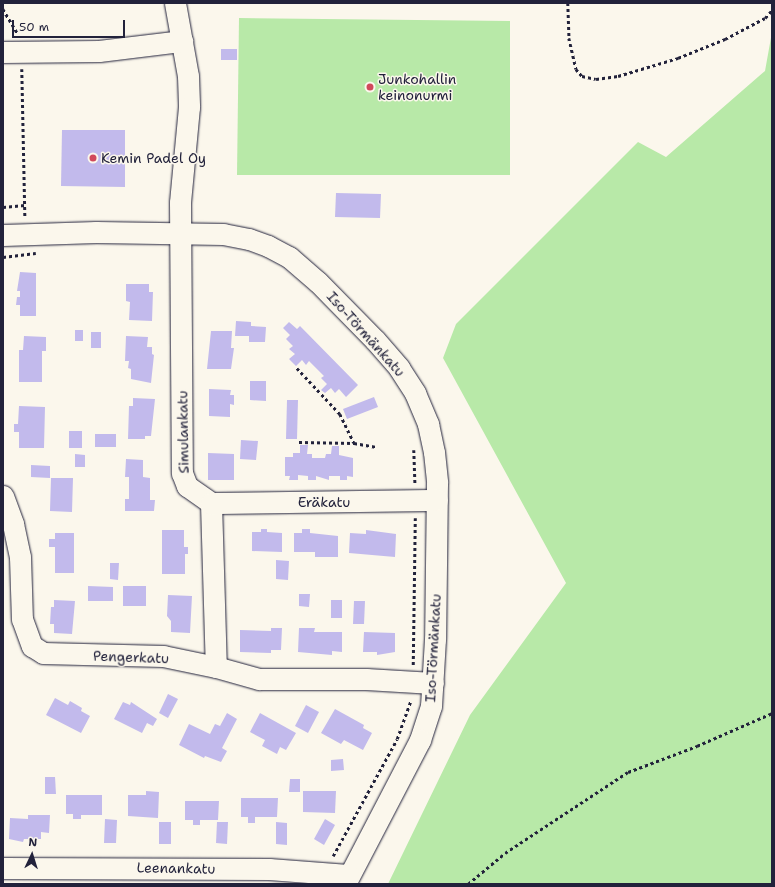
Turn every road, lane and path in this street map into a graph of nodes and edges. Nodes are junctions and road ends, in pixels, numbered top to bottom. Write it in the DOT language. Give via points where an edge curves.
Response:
graph roads {
  1 [pos="175,3"];
  2 [pos="568,3"];
  3 [pos="3,9"];
  4 [pos="772,10"];
  5 [pos="182,41"];
  6 [pos="12,53"];
  7 [pos="25,205"];
  8 [pos="3,207"];
  9 [pos="180,232"];
  10 [pos="27,233"];
  11 [pos="3,235"];
  12 [pos="43,253"];
  13 [pos="28,254"];
  14 [pos="3,257"];
  15 [pos="297,368"];
  16 [pos="299,442"];
  17 [pos="354,444"];
  18 [pos="377,447"];
  19 [pos="414,448"];
  20 [pos="3,496"];
  21 [pos="436,500"];
  22 [pos="415,501"];
  23 [pos="210,503"];
  24 [pos="216,666"];
  25 [pos="423,682"];
  26 [pos="772,713"];
  27 [pos="3,868"];
  28 [pos="324,873"];
  29 [pos="347,879"];
  30 [pos="468,884"];
  1 -- 5 [label="street, Simulankatu"];
  2 -- 4 [label="path" via="569,38 576,69 582,76 596,79 618,76 678,58 725,39 765,18"];
  3 -- 6 [label="path" via="19,36"];
  5 -- 6 [label="street" via="99,51"];
  5 -- 9 [label="street, Simulankatu" via="188,76 189,107"];
  6 -- 7 [label="path"];
  7 -- 8 [label="path"];
  7 -- 10 [label="path"];
  9 -- 10 [label="street, Iso-Törmänkatu"];
  9 -- 21 [label="street, Iso-Törmänkatu" via="223,234 249,239 288,257 318,282 375,340 399,368 415,393 428,424 434,452"];
  9 -- 23 [label="street, Simulankatu" via="182,473 187,486"];
  10 -- 11 [label="street, Iso-Törmänkatu"];
  10 -- 13 [label="path"];
  12 -- 13 [label="path"];
  13 -- 14 [label="path"];
  15 -- 17 [label="path" via="340,414"];
  16 -- 17 [label="path"];
  17 -- 18 [label="path"];
  19 -- 22 [label="path"];
  20 -- 24 [label="street, Pengerkatu" via="13,524 20,557 22,619 29,640 37,650 53,655 163,656"];
  21 -- 22 [label="street, Eräkatu"];
  21 -- 25 [label="street, Iso-Törmänkatu"];
  22 -- 23 [label="street, Eräkatu"];
  22 -- 25 [label="path"];
  23 -- 24 [label="street"];
  24 -- 25 [label="street, Pengerkatu" via="259,679"];
  25 -- 28 [label="path" via="397,739"];
  25 -- 29 [label="street, Iso-Törmänkatu" via="431,706 420,740"];
  26 -- 30 [label="path" via="697,746 628,772 505,852"];
  27 -- 28 [label="street, Leenankatu" via="269,869"];
  28 -- 29 [label="street, Leenankatu"];
}
